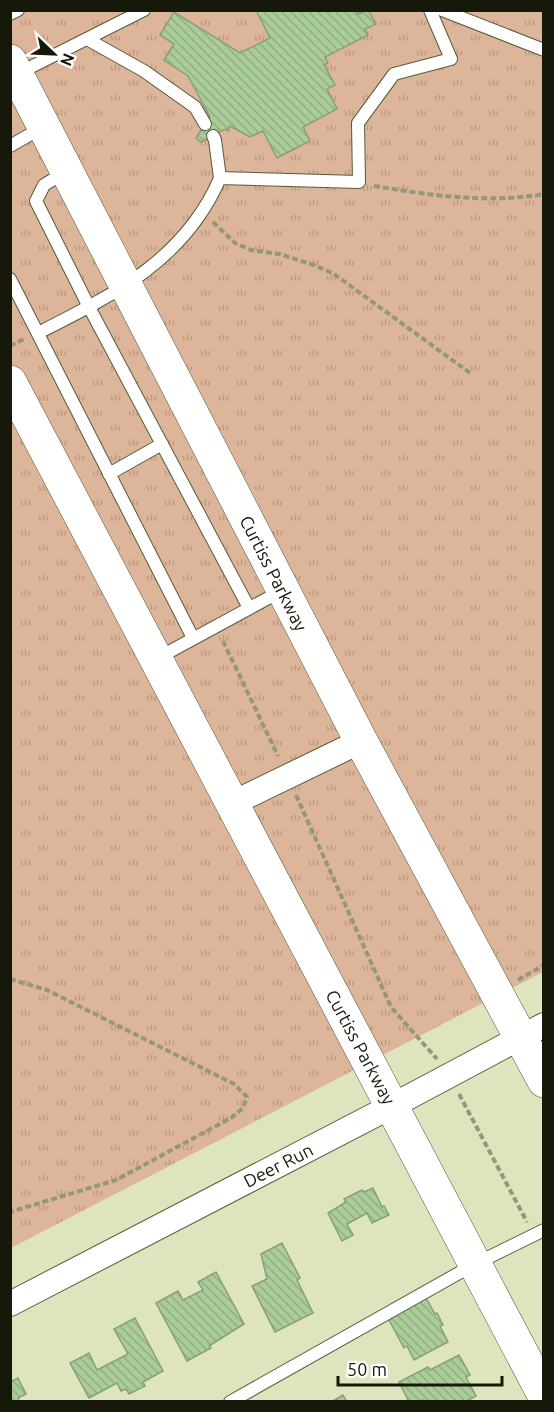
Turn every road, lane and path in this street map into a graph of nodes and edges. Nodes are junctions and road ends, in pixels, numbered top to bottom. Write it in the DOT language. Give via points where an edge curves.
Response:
graph roads {
  1 [pos="18,10"];
  2 [pos="144,10"];
  3 [pos="430,10"];
  4 [pos="442,10"];
  5 [pos="10,14"];
  6 [pos="87,39"];
  7 [pos="543,50"];
  8 [pos="12,71"];
  9 [pos="205,124"];
  10 [pos="44,126"];
  11 [pos="213,136"];
  12 [pos="10,146"];
  13 [pos="67,170"];
  14 [pos="220,178"];
  15 [pos="359,182"];
  16 [pos="543,194"];
  17 [pos="203,213"];
  18 [pos="10,279"];
  19 [pos="126,284"];
  20 [pos="89,307"];
  21 [pos="39,333"];
  22 [pos="470,373"];
  23 [pos="10,382"];
  24 [pos="162,444"];
  25 [pos="110,474"];
  26 [pos="283,590"];
  27 [pos="249,608"];
  28 [pos="216,626"];
  29 [pos="193,638"];
  30 [pos="154,659"];
  31 [pos="361,741"];
  32 [pos="280,759"];
  33 [pos="291,784"];
  34 [pos="233,803"];
  35 [pos="543,965"];
  36 [pos="10,979"];
  37 [pos="516,981"];
  38 [pos="532,1031"];
  39 [pos="442,1065"];
  40 [pos="543,1082"];
  41 [pos="455,1087"];
  42 [pos="392,1106"];
  43 [pos="10,1212"];
  44 [pos="539,1233"];
  45 [pos="475,1264"];
  46 [pos="10,1304"];
  47 [pos="543,1395"];
  48 [pos="230,1401"];
  1 -- 5 [label="lane"];
  2 -- 6 [label="lane"];
  3 -- 15 [label="lane" via="451,59 394,74 358,123"];
  4 -- 7 [label="lane"];
  6 -- 8 [label="lane"];
  6 -- 9 [label="lane" via="144,71 195,107"];
  8 -- 10 [label="main road, Curtiss Parkway"];
  10 -- 12 [label="lane"];
  10 -- 13 [label="main road, Curtiss Parkway"];
  11 -- 14 [label="lane"];
  13 -- 19 [label="main road, Curtiss Parkway"];
  13 -- 20 [label="lane" via="44,185 36,201"];
  14 -- 15 [label="lane"];
  14 -- 17 [label="lane"];
  15 -- 16 [label="path" via="438,196 486,199"];
  17 -- 19 [label="lane" via="167,255"];
  17 -- 22 [label="path" via="235,243 334,274"];
  18 -- 21 [label="lane"];
  19 -- 20 [label="lane"];
  19 -- 26 [label="main road, Curtiss Parkway"];
  20 -- 21 [label="lane"];
  20 -- 24 [label="lane"];
  21 -- 25 [label="lane"];
  23 -- 30 [label="main road, Curtiss Parkway"];
  24 -- 25 [label="lane"];
  24 -- 27 [label="lane"];
  25 -- 29 [label="lane"];
  26 -- 27 [label="lane"];
  26 -- 31 [label="main road, Curtiss Parkway"];
  27 -- 28 [label="lane"];
  28 -- 29 [label="lane"];
  28 -- 32 [label="path"];
  29 -- 30 [label="lane"];
  30 -- 34 [label="main road, Curtiss Parkway"];
  31 -- 34 [label="street"];
  31 -- 38 [label="main road, Curtiss Parkway"];
  33 -- 39 [label="path" via="391,1007"];
  34 -- 42 [label="main road, Curtiss Parkway"];
  35 -- 37 [label="path"];
  36 -- 43 [label="path" via="47,990 234,1084 247,1097 231,1118 116,1180"];
  38 -- 40 [label="main road, Curtiss Parkway"];
  38 -- 42 [label="street, Deer Run"];
  41 -- 44 [label="path"];
  42 -- 45 [label="main road, Curtiss Parkway"];
  42 -- 46 [label="street, Deer Run"];
  44 -- 45 [label="lane"];
  45 -- 47 [label="main road, Curtiss Parkway"];
  45 -- 48 [label="lane"];
}
